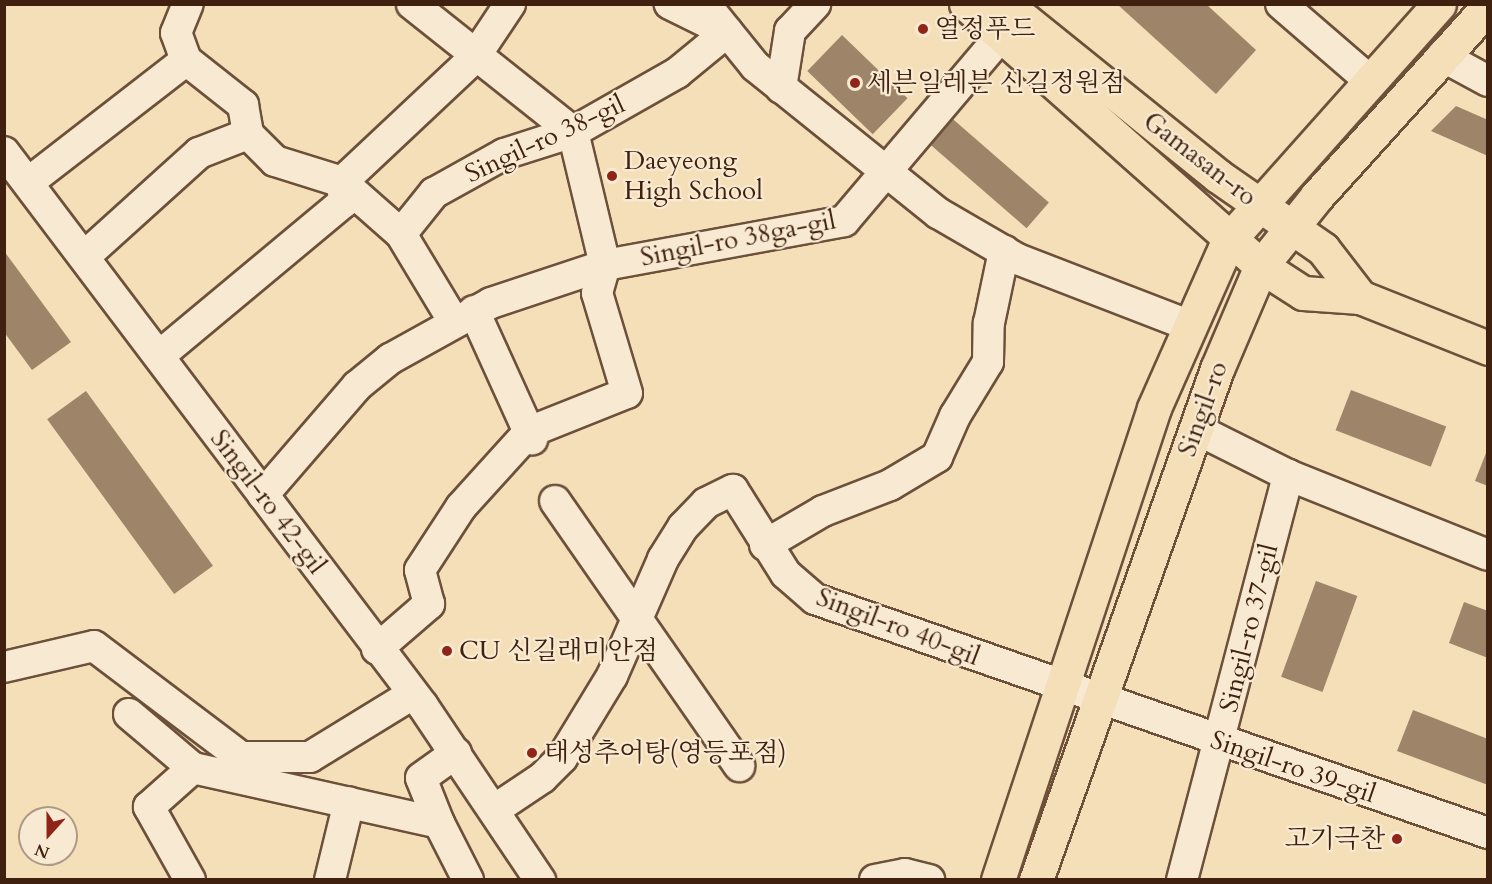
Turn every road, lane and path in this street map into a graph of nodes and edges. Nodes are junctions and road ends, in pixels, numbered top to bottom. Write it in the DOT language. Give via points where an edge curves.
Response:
graph roads {
  1 [pos="188,4"];
  2 [pos="411,4"];
  3 [pos="510,4"];
  4 [pos="670,4"];
  5 [pos="705,4"];
  6 [pos="815,4"];
  7 [pos="966,4"];
  8 [pos="1005,4"];
  9 [pos="1281,4"];
  10 [pos="1439,4"];
  11 [pos="1488,7"];
  12 [pos="727,32"];
  13 [pos="1001,36"];
  14 [pos="1442,56"];
  15 [pos="474,58"];
  16 [pos="186,60"];
  17 [pos="1369,80"];
  18 [pos="1488,81"];
  19 [pos="781,88"];
  20 [pos="573,132"];
  21 [pos="248,134"];
  22 [pos="4,152"];
  23 [pos="887,174"];
  24 [pos="29,182"];
  25 [pos="342,182"];
  26 [pos="1258,204"];
  27 [pos="1290,228"];
  28 [pos="401,234"];
  29 [pos="1228,241"];
  30 [pos="1004,251"];
  31 [pos="85,256"];
  32 [pos="605,265"];
  33 [pos="1261,266"];
  34 [pos="1360,297"];
  35 [pos="464,316"];
  36 [pos="1188,325"];
  37 [pos="1488,348"];
  38 [pos="159,356"];
  39 [pos="1196,429"];
  40 [pos="530,435"];
  41 [pos="1287,476"];
  42 [pos="263,495"];
  43 [pos="555,501"];
  44 [pos="765,546"];
  45 [pos="1488,555"];
  46 [pos="636,620"];
  47 [pos="377,649"];
  48 [pos="4,666"];
  49 [pos="1063,689"];
  50 [pos="413,694"];
  51 [pos="1098,701"];
  52 [pos="129,714"];
  53 [pos="1220,742"];
  54 [pos="456,753"];
  55 [pos="280,757"];
  56 [pos="738,766"];
  57 [pos="193,768"];
  58 [pos="274,787"];
  59 [pos="350,802"];
  60 [pos="494,810"];
  61 [pos="440,823"];
  62 [pos="1488,833"];
  63 [pos="190,879"];
  64 [pos="330,879"];
  65 [pos="468,879"];
  66 [pos="540,879"];
  67 [pos="875,879"];
  68 [pos="929,879"];
  69 [pos="998,879"];
  70 [pos="1036,879"];
  71 [pos="1182,879"];
  1 -- 16 [label="street" via="176,33"];
  2 -- 15 [label="street"];
  3 -- 15 [label="street"];
  4 -- 12 [label="street"];
  5 -- 12 [label="street"];
  6 -- 19 [label="street" via="790,31"];
  7 -- 13 [label="main road, Gamasan-ro"];
  8 -- 26 [label="main road, Gamasan-ro"];
  9 -- 17 [label="street"];
  10 -- 17 [label="main road, Singil-ro"];
  11 -- 14 [label="main road, Singil-ro"];
  12 -- 19 [label="street" via="754,66"];
  12 -- 20 [label="street, Singil-ro 38-gil" via="677,73"];
  13 -- 23 [label="street"];
  13 -- 29 [label="main road, Gamasan-ro"];
  14 -- 18 [label="street"];
  14 -- 27 [label="main road, Singil-ro"];
  15 -- 20 [label="street"];
  15 -- 25 [label="street"];
  16 -- 21 [label="street" via="243,105"];
  16 -- 24 [label="street"];
  17 -- 26 [label="main road, Singil-ro"];
  19 -- 23 [label="street"];
  20 -- 28 [label="street, Singil-ro 38-gil" via="504,154 434,193"];
  20 -- 32 [label="street, Singil-ro 38ga-gil"];
  21 -- 25 [label="street" via="275,161"];
  21 -- 31 [label="street" via="199,153"];
  22 -- 24 [label="street, Singil-ro 42-gil"];
  23 -- 30 [label="street" via="938,213"];
  23 -- 32 [label="street, Singil-ro 38ga-gil" via="844,221"];
  24 -- 31 [label="street, Singil-ro 42-gil"];
  25 -- 28 [label="street"];
  25 -- 38 [label="street" via="344,202"];
  26 -- 27 [label="main road, Gamasan-ro"];
  26 -- 29 [label="main road, Singil-ro"];
  27 -- 33 [label="main road, Singil-ro"];
  27 -- 34 [label="main road, Gamasan-ro" via="1323,249"];
  28 -- 35 [label="street"];
  29 -- 33 [label="main road, Gamasan-ro"];
  29 -- 36 [label="main road, Singil-ro"];
  30 -- 36 [label="street"];
  30 -- 44 [label="street" via="989,322 988,362 955,416 937,457 890,485 823,512"];
  31 -- 38 [label="street, Singil-ro 42-gil"];
  32 -- 35 [label="street, Singil-ro 38ga-gil"];
  32 -- 40 [label="street" via="597,293 627,393"];
  33 -- 34 [label="main road, Gamasan-ro" via="1303,293"];
  33 -- 39 [label="main road, Singil-ro"];
  34 -- 37 [label="main road, Gamasan-ro"];
  35 -- 40 [label="street"];
  35 -- 42 [label="street, Singil-ro 38ga-gil" via="390,358 357,386"];
  36 -- 49 [label="main road, Singil-ro" via="1154,408"];
  38 -- 42 [label="street, Singil-ro 42-gil"];
  39 -- 41 [label="street"];
  39 -- 51 [label="main road, Singil-ro"];
  40 -- 47 [label="street" via="461,507 420,570 429,604"];
  41 -- 45 [label="street"];
  41 -- 53 [label="street, Singil-ro 37-gil"];
  42 -- 47 [label="street, Singil-ro 42-gil"];
  43 -- 46 [label="street"];
  44 -- 46 [label="street, Singil-ro 40-gil" via="733,490 706,503 683,527 663,559"];
  44 -- 49 [label="street, Singil-ro 40-gil" via="786,574 815,599"];
  46 -- 56 [label="street"];
  46 -- 60 [label="street, Singil-ro 40-gil" via="612,676 562,758 542,778"];
  47 -- 50 [label="street, Singil-ro 42-gil"];
  48 -- 55 [label="street" via="94,646 241,757"];
  49 -- 51 [label="street, Singil-ro 40-gil"];
  49 -- 69 [label="main road, Singil-ro"];
  50 -- 54 [label="street, Singil-ro 42-gil"];
  50 -- 55 [label="street" via="310,757"];
  51 -- 53 [label="street, Singil-ro 39-gil"];
  51 -- 70 [label="main road, Singil-ro"];
  52 -- 57 [label="street"];
  53 -- 62 [label="street, Singil-ro 39-gil"];
  53 -- 71 [label="street, Singil-ro 37-gil"];
  54 -- 60 [label="street, Singil-ro 42-gil"];
  54 -- 61 [label="street" via="421,778"];
  55 -- 58 [label="street"];
  57 -- 58 [label="street"];
  57 -- 63 [label="street" via="149,807"];
  58 -- 59 [label="street"];
  59 -- 61 [label="street"];
  59 -- 64 [label="street"];
  60 -- 66 [label="street, Singil-ro 42-gil"];
  61 -- 65 [label="street"];
  67 -- 68 [label="street" via="905,874"];
}
